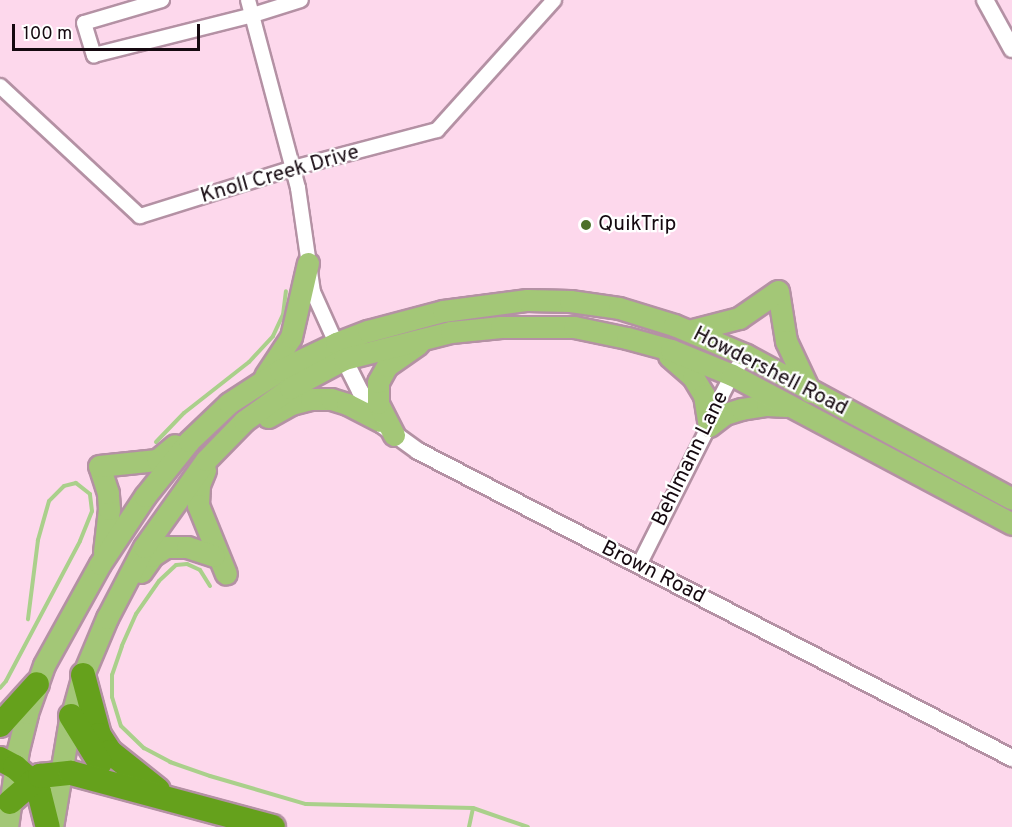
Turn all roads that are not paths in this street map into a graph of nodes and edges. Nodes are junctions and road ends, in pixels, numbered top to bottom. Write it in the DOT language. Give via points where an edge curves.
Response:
graph roads {
  1 [pos="162,0"];
  2 [pos="248,0"];
  3 [pos="301,0"];
  4 [pos="554,0"];
  5 [pos="985,0"];
  6 [pos="254,15"];
  7 [pos="1012,49"];
  8 [pos="0,86"];
  9 [pos="293,168"];
  10 [pos="308,263"];
  11 [pos="688,331"];
  12 [pos="430,337"];
  13 [pos="645,343"];
  14 [pos="340,351"];
  15 [pos="746,355"];
  16 [pos="732,375"];
  17 [pos="255,386"];
  18 [pos="810,392"];
  19 [pos="792,407"];
  20 [pos="244,421"];
  21 [pos="710,426"];
  22 [pos="387,428"];
  23 [pos="195,435"];
  24 [pos="213,452"];
  25 [pos="1012,499"];
  26 [pos="1012,524"];
  27 [pos="214,556"];
  28 [pos="100,564"];
  29 [pos="639,565"];
  30 [pos="226,574"];
  31 [pos="101,632"];
  32 [pos="83,675"];
  33 [pos="36,684"];
  34 [pos="71,716"];
  35 [pos="0,724"];
  36 [pos="1012,758"];
  37 [pos="16,769"];
  38 [pos="60,772"];
  39 [pos="129,788"];
  40 [pos="170,799"];
  41 [pos="10,802"];
  42 [pos="7,827"];
  43 [pos="50,827"];
  44 [pos="273,827"];
  1 -- 6 [label="street" via="84,23 94,55"];
  2 -- 6 [label="street"];
  3 -- 6 [label="street"];
  4 -- 9 [label="street, Knoll Creek Drive" via="436,130"];
  5 -- 7 [label="street"];
  6 -- 9 [label="street"];
  8 -- 9 [label="street, Knoll Creek Drive" via="140,216"];
  9 -- 10 [label="street"];
  10 -- 14 [label="street" via="314,292"];
  10 -- 17 [label="main road" via="291,337"];
  11 -- 14 [label="main road, Howdershell Road" via="619,308 527,300 443,311"];
  11 -- 15 [label="main road, Howdershell Road"];
  11 -- 18 [label="main road" via="739,318 778,291 786,341"];
  12 -- 13 [label="main road, Howdershell Road" via="501,327 574,327"];
  12 -- 14 [label="main road, Howdershell Road"];
  12 -- 22 [label="main road" via="397,358 379,378 378,403"];
  13 -- 16 [label="main road, Howdershell Road"];
  13 -- 21 [label="main road" via="676,360 693,377 704,395"];
  14 -- 17 [label="main road" via="280,370"];
  14 -- 20 [label="main road"];
  14 -- 22 [label="street, Brown Road" via="360,391"];
  15 -- 16 [label="street, Behlmann Lane"];
  15 -- 18 [label="main road, Howdershell Road"];
  16 -- 19 [label="main road, Howdershell Road"];
  16 -- 21 [label="street, Behlmann Lane"];
  17 -- 23 [label="main road" via="229,403"];
  18 -- 25 [label="main road, Howdershell Road"];
  19 -- 21 [label="main road" via="766,405 742,409 725,414"];
  19 -- 26 [label="main road, Howdershell Road"];
  20 -- 22 [label="main road" via="266,418 291,404 331,399"];
  20 -- 24 [label="main road"];
  21 -- 29 [label="street, Behlmann Lane"];
  22 -- 29 [label="street, Brown Road" via="448,468"];
  23 -- 28 [label="main road" via="146,496"];
  23 -- 28 [label="main road" via="157,460 99,466 109,508"];
  24 -- 30 [label="main road" via="199,485 198,505"];
  24 -- 31 [label="main road" via="144,547"];
  27 -- 31 [label="main road" via="187,546 166,547 152,556"];
  28 -- 33 [label="main road"];
  29 -- 36 [label="street, Brown Road"];
  31 -- 32 [label="main road"];
  32 -- 34 [label="main road"];
  32 -- 40 [label="highway" via="99,735 110,752"];
  33 -- 35 [label="highway"];
  33 -- 37 [label="main road"];
  34 -- 38 [label="main road"];
  34 -- 39 [label="highway" via="95,758"];
  37 -- 38 [label="highway" via="40,776"];
  37 -- 41 [label="highway"];
  37 -- 43 [label="highway" via="39,792"];
  38 -- 39 [label="highway"];
  38 -- 43 [label="main road"];
  39 -- 40 [label="highway"];
  40 -- 44 [label="highway"];
  41 -- 42 [label="main road"];
}
